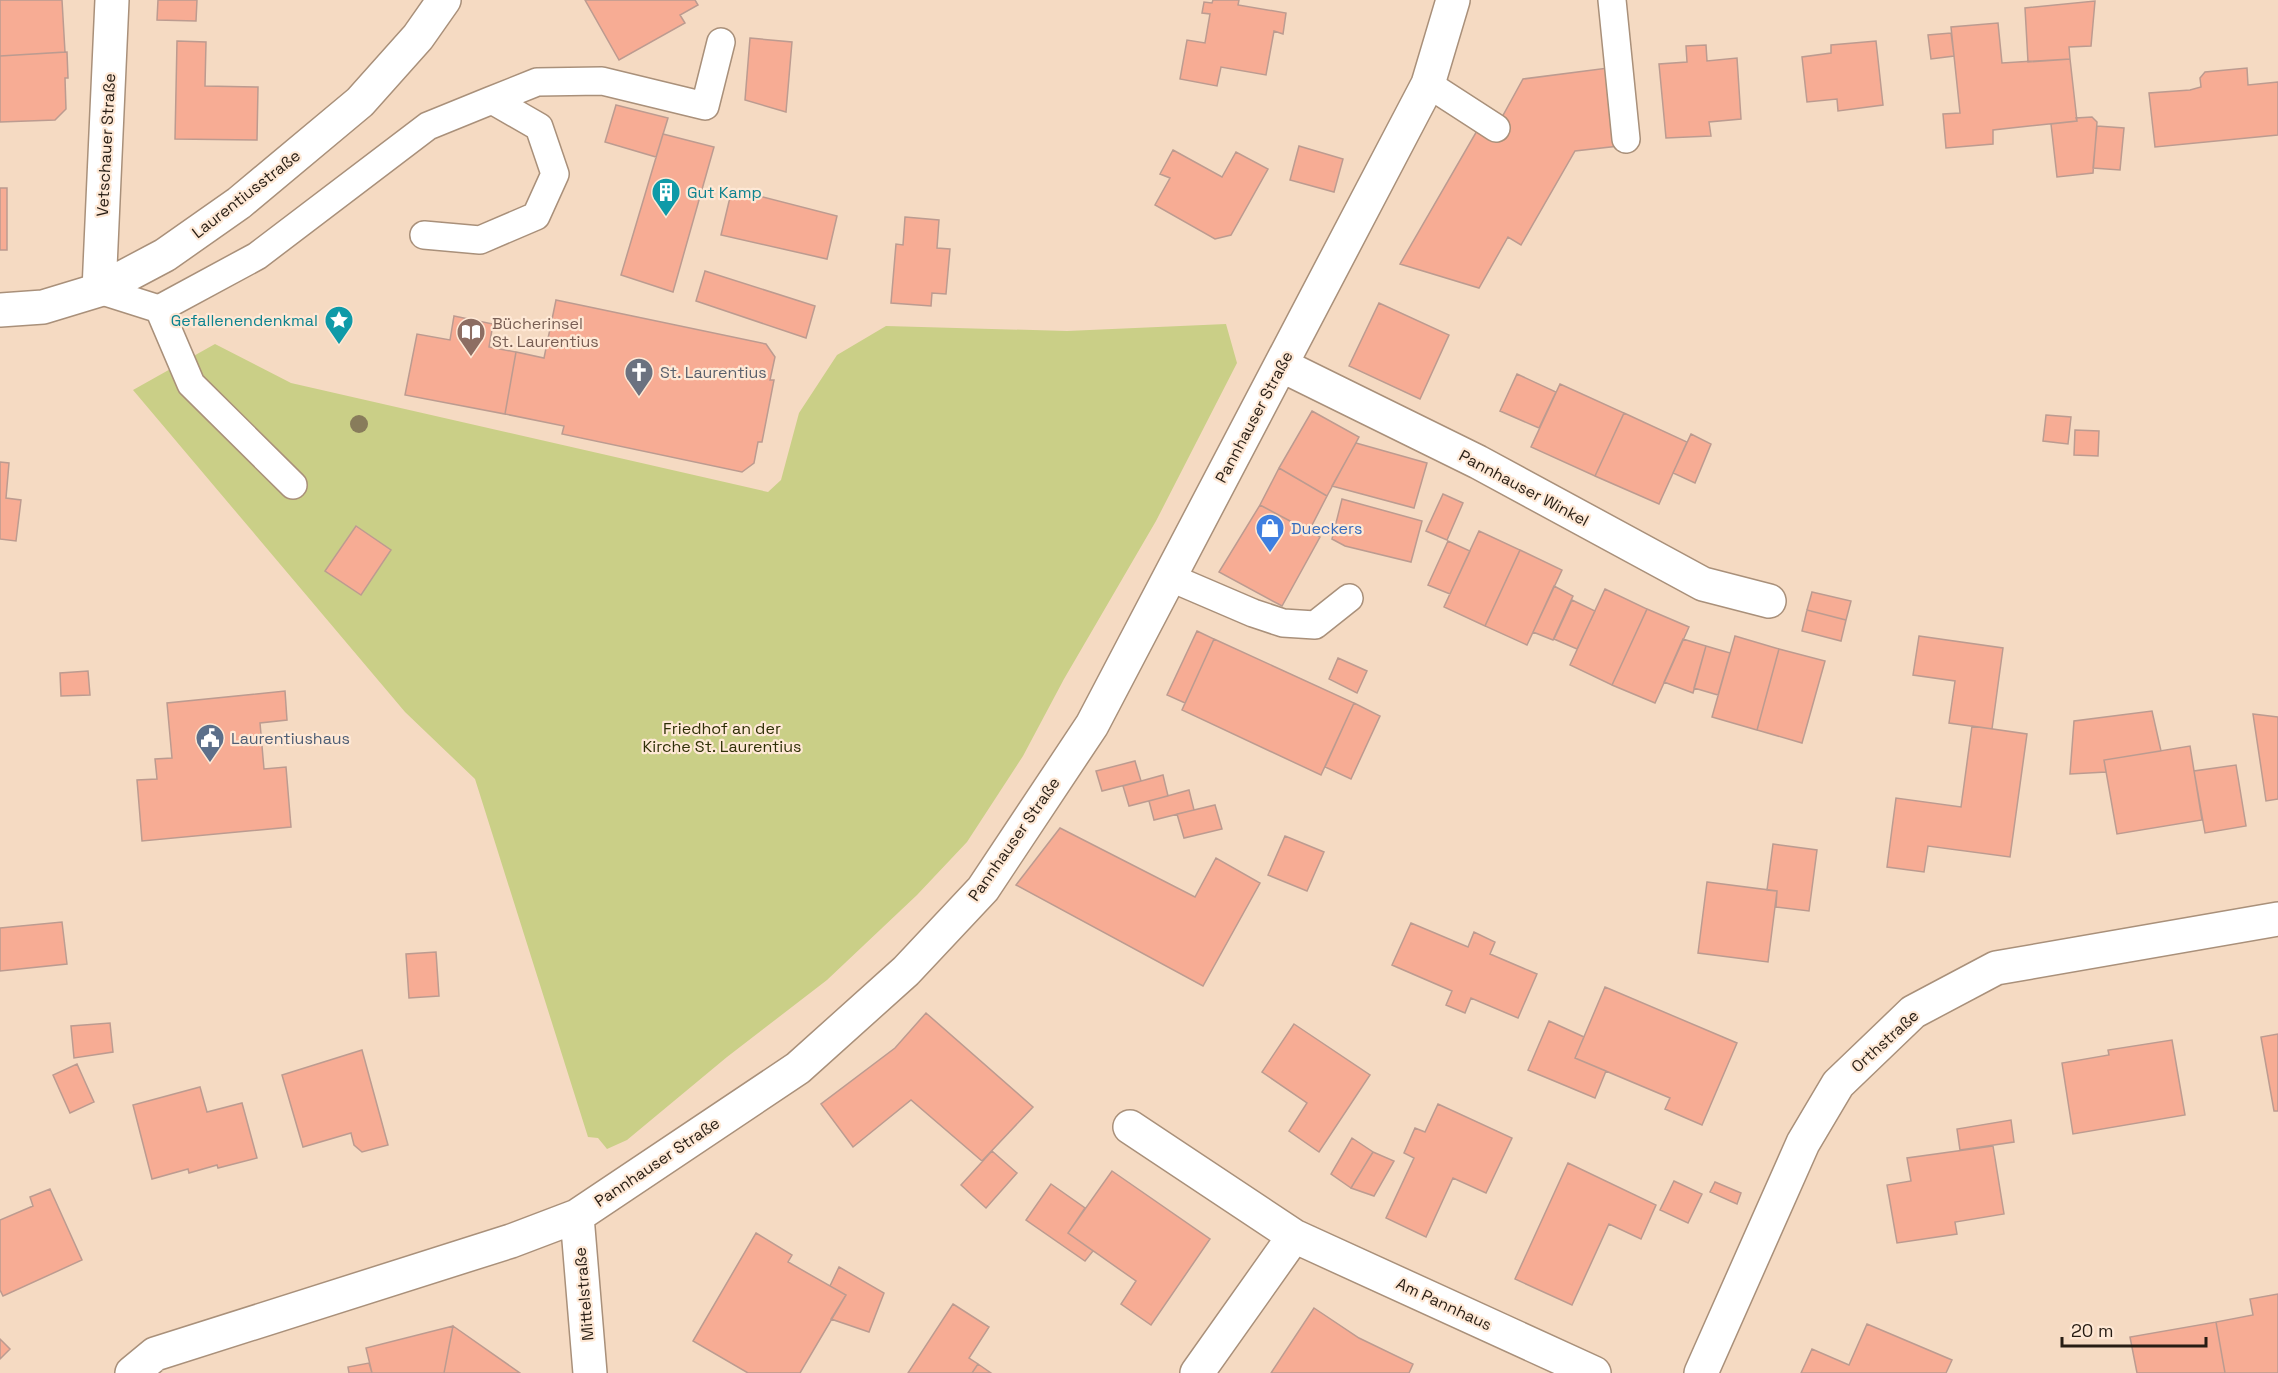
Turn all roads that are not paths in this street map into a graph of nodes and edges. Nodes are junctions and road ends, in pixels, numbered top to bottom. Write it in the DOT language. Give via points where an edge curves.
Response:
graph roads {
  1 [pos="112,0"];
  2 [pos="444,0"];
  3 [pos="1453,0"];
  4 [pos="1612,0"];
  5 [pos="721,42"];
  6 [pos="1428,84"];
  7 [pos="492,100"];
  8 [pos="1496,128"];
  9 [pos="1626,139"];
  10 [pos="424,235"];
  11 [pos="99,290"];
  12 [pos="159,309"];
  13 [pos="0,310"];
  14 [pos="1281,365"];
  15 [pos="293,485"];
  16 [pos="1169,577"];
  17 [pos="1349,598"];
  18 [pos="1769,602"];
  19 [pos="2278,919"];
  20 [pos="1130,1127"];
  21 [pos="577,1216"];
  22 [pos="1294,1236"];
  23 [pos="132,1373"];
  24 [pos="590,1373"];
  25 [pos="1197,1373"];
  26 [pos="1594,1373"];
  27 [pos="1701,1373"];
  1 -- 11 [label="street, Vetschauer Straße"];
  2 -- 11 [label="street, Laurentiusstraße" via="418,37 360,102 239,203 165,255"];
  3 -- 6 [label="street, Pannhauser Straße"];
  4 -- 9 [label="lane"];
  5 -- 7 [label="lane" via="705,106 602,81 537,82"];
  6 -- 8 [label="lane"];
  6 -- 14 [label="street, Pannhauser Straße"];
  7 -- 10 [label="lane" via="539,127 555,174 536,216 480,240"];
  7 -- 12 [label="lane" via="429,126 257,255"];
  11 -- 12 [label="lane"];
  11 -- 13 [label="street, Laurentiusstraße" via="43,307"];
  12 -- 15 [label="lane" via="190,384"];
  14 -- 16 [label="street, Pannhauser Straße"];
  14 -- 18 [label="street, Pannhauser Winkel" via="1478,462 1703,584"];
  16 -- 17 [label="lane" via="1283,623 1315,625"];
  16 -- 21 [label="street, Pannhauser Straße" via="1092,725 983,889 906,971 798,1068"];
  19 -- 27 [label="street, Orthstraße" via="1996,968 1913,1012 1838,1084 1803,1143"];
  20 -- 22 [label="street, Am Pannhaus"];
  21 -- 23 [label="street, Pannhauser Straße" via="511,1241 155,1354"];
  21 -- 24 [label="street, Mittelstraße"];
  22 -- 25 [label="street"];
  22 -- 26 [label="street, Am Pannhaus"];
}
